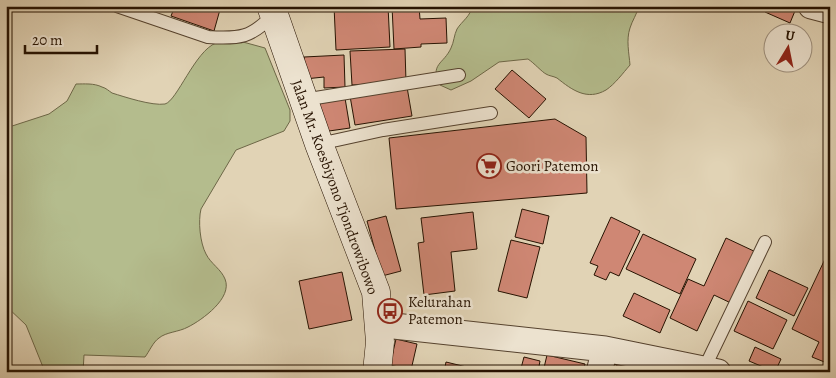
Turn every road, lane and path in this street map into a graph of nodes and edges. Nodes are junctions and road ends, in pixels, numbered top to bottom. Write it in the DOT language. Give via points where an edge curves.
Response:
graph roads {
  1 [pos="117,6"];
  2 [pos="273,10"];
  3 [pos="459,75"];
  4 [pos="303,100"];
  5 [pos="491,113"];
  6 [pos="319,144"];
  7 [pos="765,242"];
  8 [pos="378,322"];
  9 [pos="602,360"];
  10 [pos="711,370"];
  11 [pos="376,372"];
  1 -- 2 [label="lane" via="208,37 222,38 247,35 261,28"];
  2 -- 4 [label="main road, Jalan Mr. Koesbiyono Tjondrowibowo"];
  3 -- 4 [label="lane"];
  4 -- 6 [label="main road, Jalan Mr. Koesbiyono Tjondrowibowo"];
  5 -- 6 [label="lane" via="382,130"];
  6 -- 8 [label="main road, Jalan Mr. Koesbiyono Tjondrowibowo" via="376,292"];
  7 -- 10 [label="lane"];
  8 -- 9 [label="street"];
  8 -- 11 [label="main road, Jalan Mr. Koesbiyono Tjondrowibowo" via="380,342"];
  9 -- 10 [label="street"];
}
